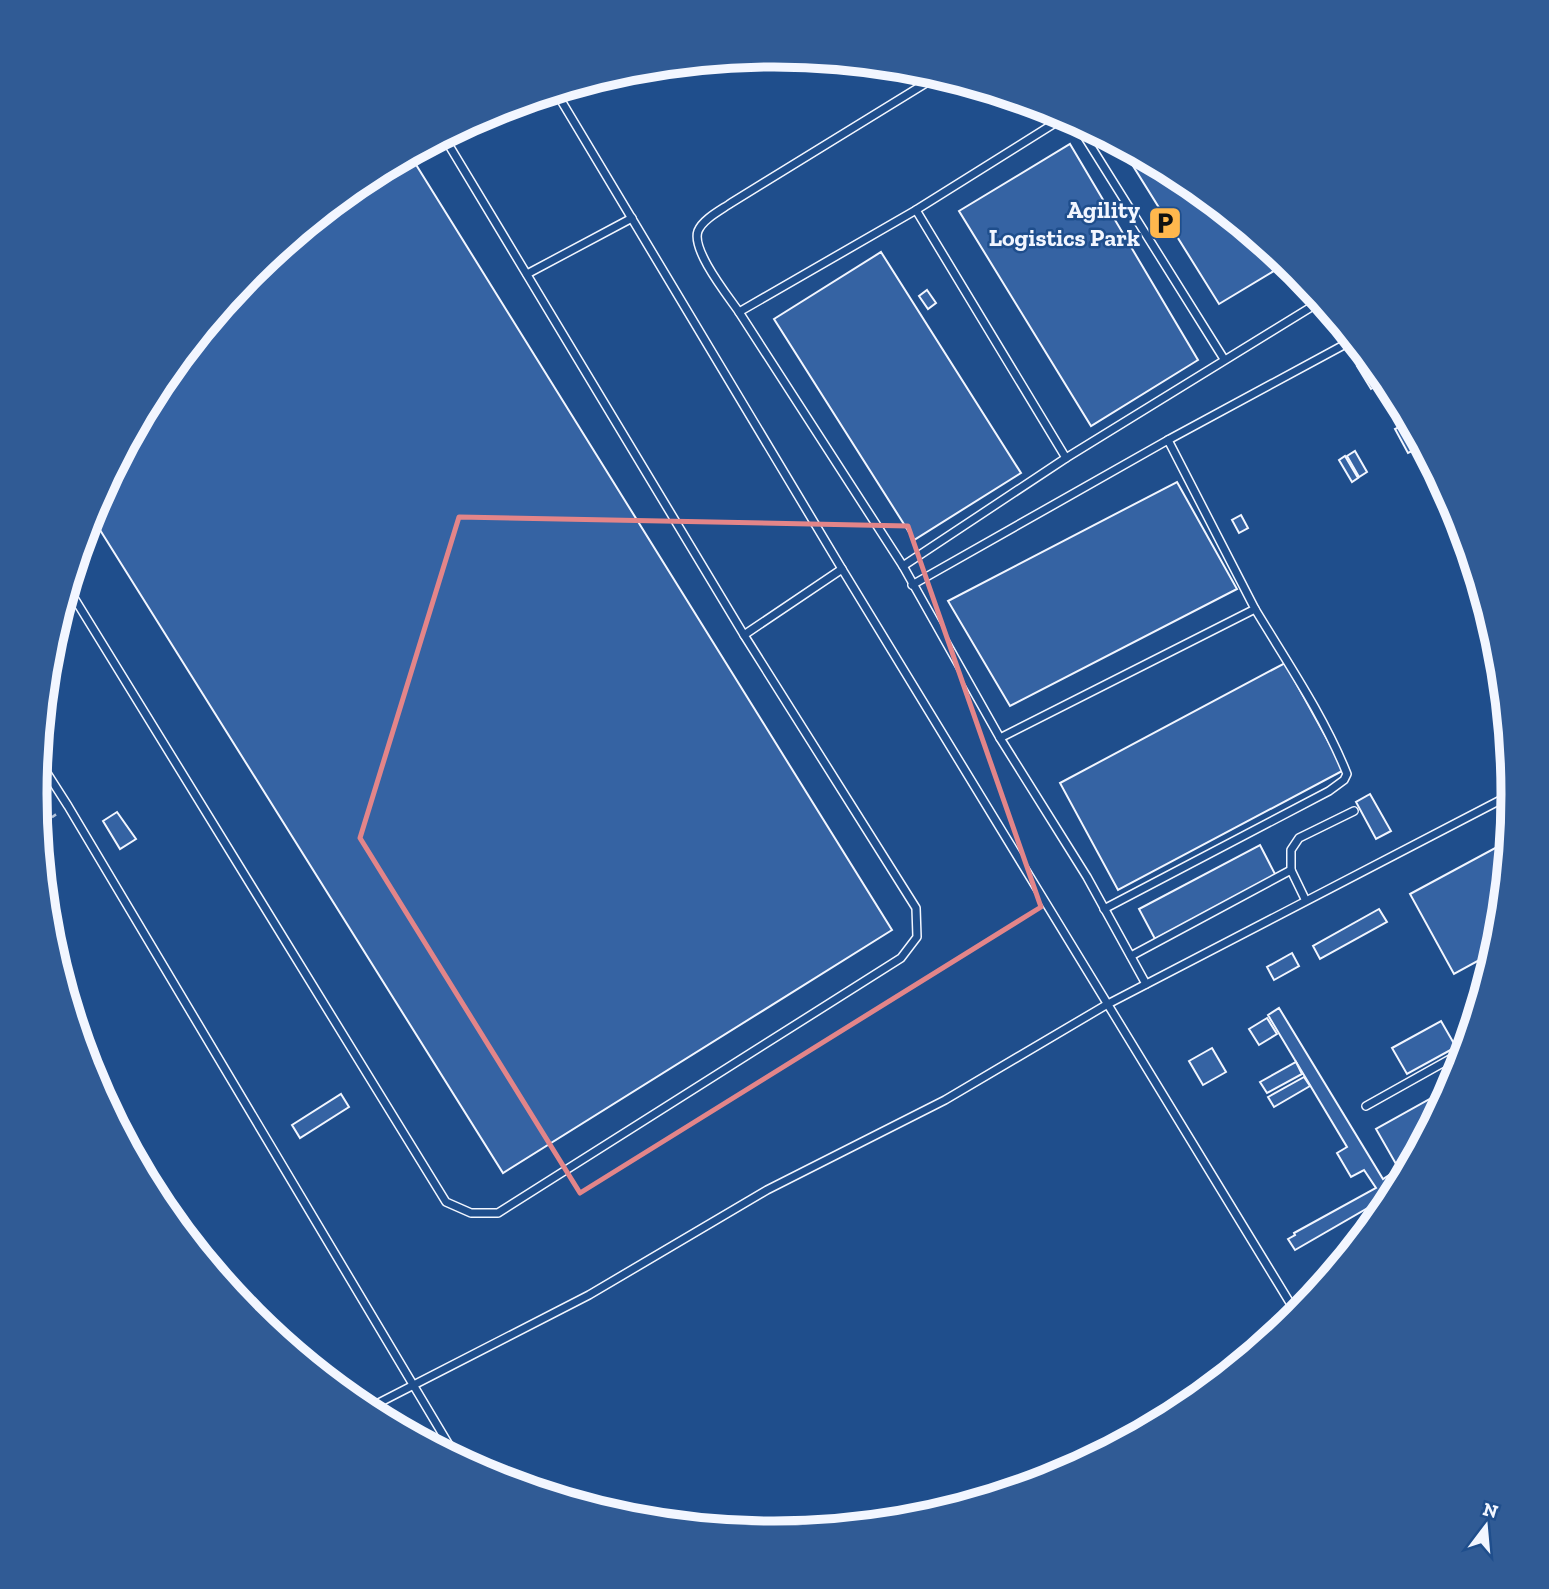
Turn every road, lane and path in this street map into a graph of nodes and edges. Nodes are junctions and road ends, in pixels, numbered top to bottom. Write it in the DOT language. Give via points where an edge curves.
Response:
graph roads {
  1 [pos="926,83"];
  2 [pos="561,100"];
  3 [pos="1054,123"];
  4 [pos="1085,137"];
  5 [pos="449,144"];
  6 [pos="916,210"];
  7 [pos="632,218"];
  8 [pos="527,274"];
  9 [pos="1313,306"];
  10 [pos="739,312"];
  11 [pos="1345,344"];
  12 [pos="1224,359"];
  13 [pos="1168,440"];
  14 [pos="1066,458"];
  15 [pos="903,566"];
  16 [pos="842,569"];
  17 [pos="912,585"];
  18 [pos="74,598"];
  19 [pos="1255,609"];
  20 [pos="744,635"];
  21 [pos="1000,738"];
  22 [pos="48,774"];
  23 [pos="1502,799"];
  24 [pos="68,806"];
  25 [pos="1354,811"];
  26 [pos="48,820"];
  27 [pos="1291,870"];
  28 [pos="1305,900"];
  29 [pos="1104,909"];
  30 [pos="1131,956"];
  31 [pos="1146,984"];
  32 [pos="1107,1005"];
  33 [pos="1452,1057"];
  34 [pos="1366,1106"];
  35 [pos="1292,1306"];
  36 [pos="413,1387"];
  37 [pos="378,1404"];
  38 [pos="448,1445"];
  1 -- 10 [label="lane" via="731,202 702,225 697,234 705,261"];
  2 -- 7 [label="lane"];
  3 -- 6 [label="lane"];
  4 -- 12 [label="lane"];
  5 -- 8 [label="lane"];
  6 -- 10 [label="lane"];
  6 -- 14 [label="lane"];
  7 -- 8 [label="lane"];
  7 -- 16 [label="lane"];
  8 -- 20 [label="lane"];
  9 -- 12 [label="lane"];
  10 -- 15 [label="lane"];
  11 -- 13 [label="lane"];
  12 -- 14 [label="lane"];
  13 -- 17 [label="lane"];
  13 -- 19 [label="lane"];
  14 -- 15 [label="lane"];
  15 -- 17 [label="lane"];
  16 -- 20 [label="lane"];
  16 -- 32 [label="lane"];
  17 -- 21 [label="lane"];
  18 -- 20 [label="lane" via="446,1202 471,1213 498,1213 901,958 917,937 916,908"];
  19 -- 21 [label="lane"];
  19 -- 29 [label="lane" via="1321,721 1347,774 1344,780"];
  21 -- 29 [label="lane"];
  22 -- 24 [label="lane"];
  23 -- 28 [label="lane"];
  24 -- 26 [label="path"];
  24 -- 36 [label="lane"];
  25 -- 27 [label="lane" via="1298,838 1291,850"];
  27 -- 28 [label="lane"];
  27 -- 30 [label="lane"];
  28 -- 31 [label="lane"];
  29 -- 30 [label="lane"];
  30 -- 31 [label="lane"];
  31 -- 32 [label="lane"];
  32 -- 35 [label="lane"];
  32 -- 36 [label="lane" via="946,1100 768,1190 589,1295"];
  33 -- 34 [label="lane"];
  36 -- 37 [label="lane"];
  36 -- 38 [label="lane"];
}
